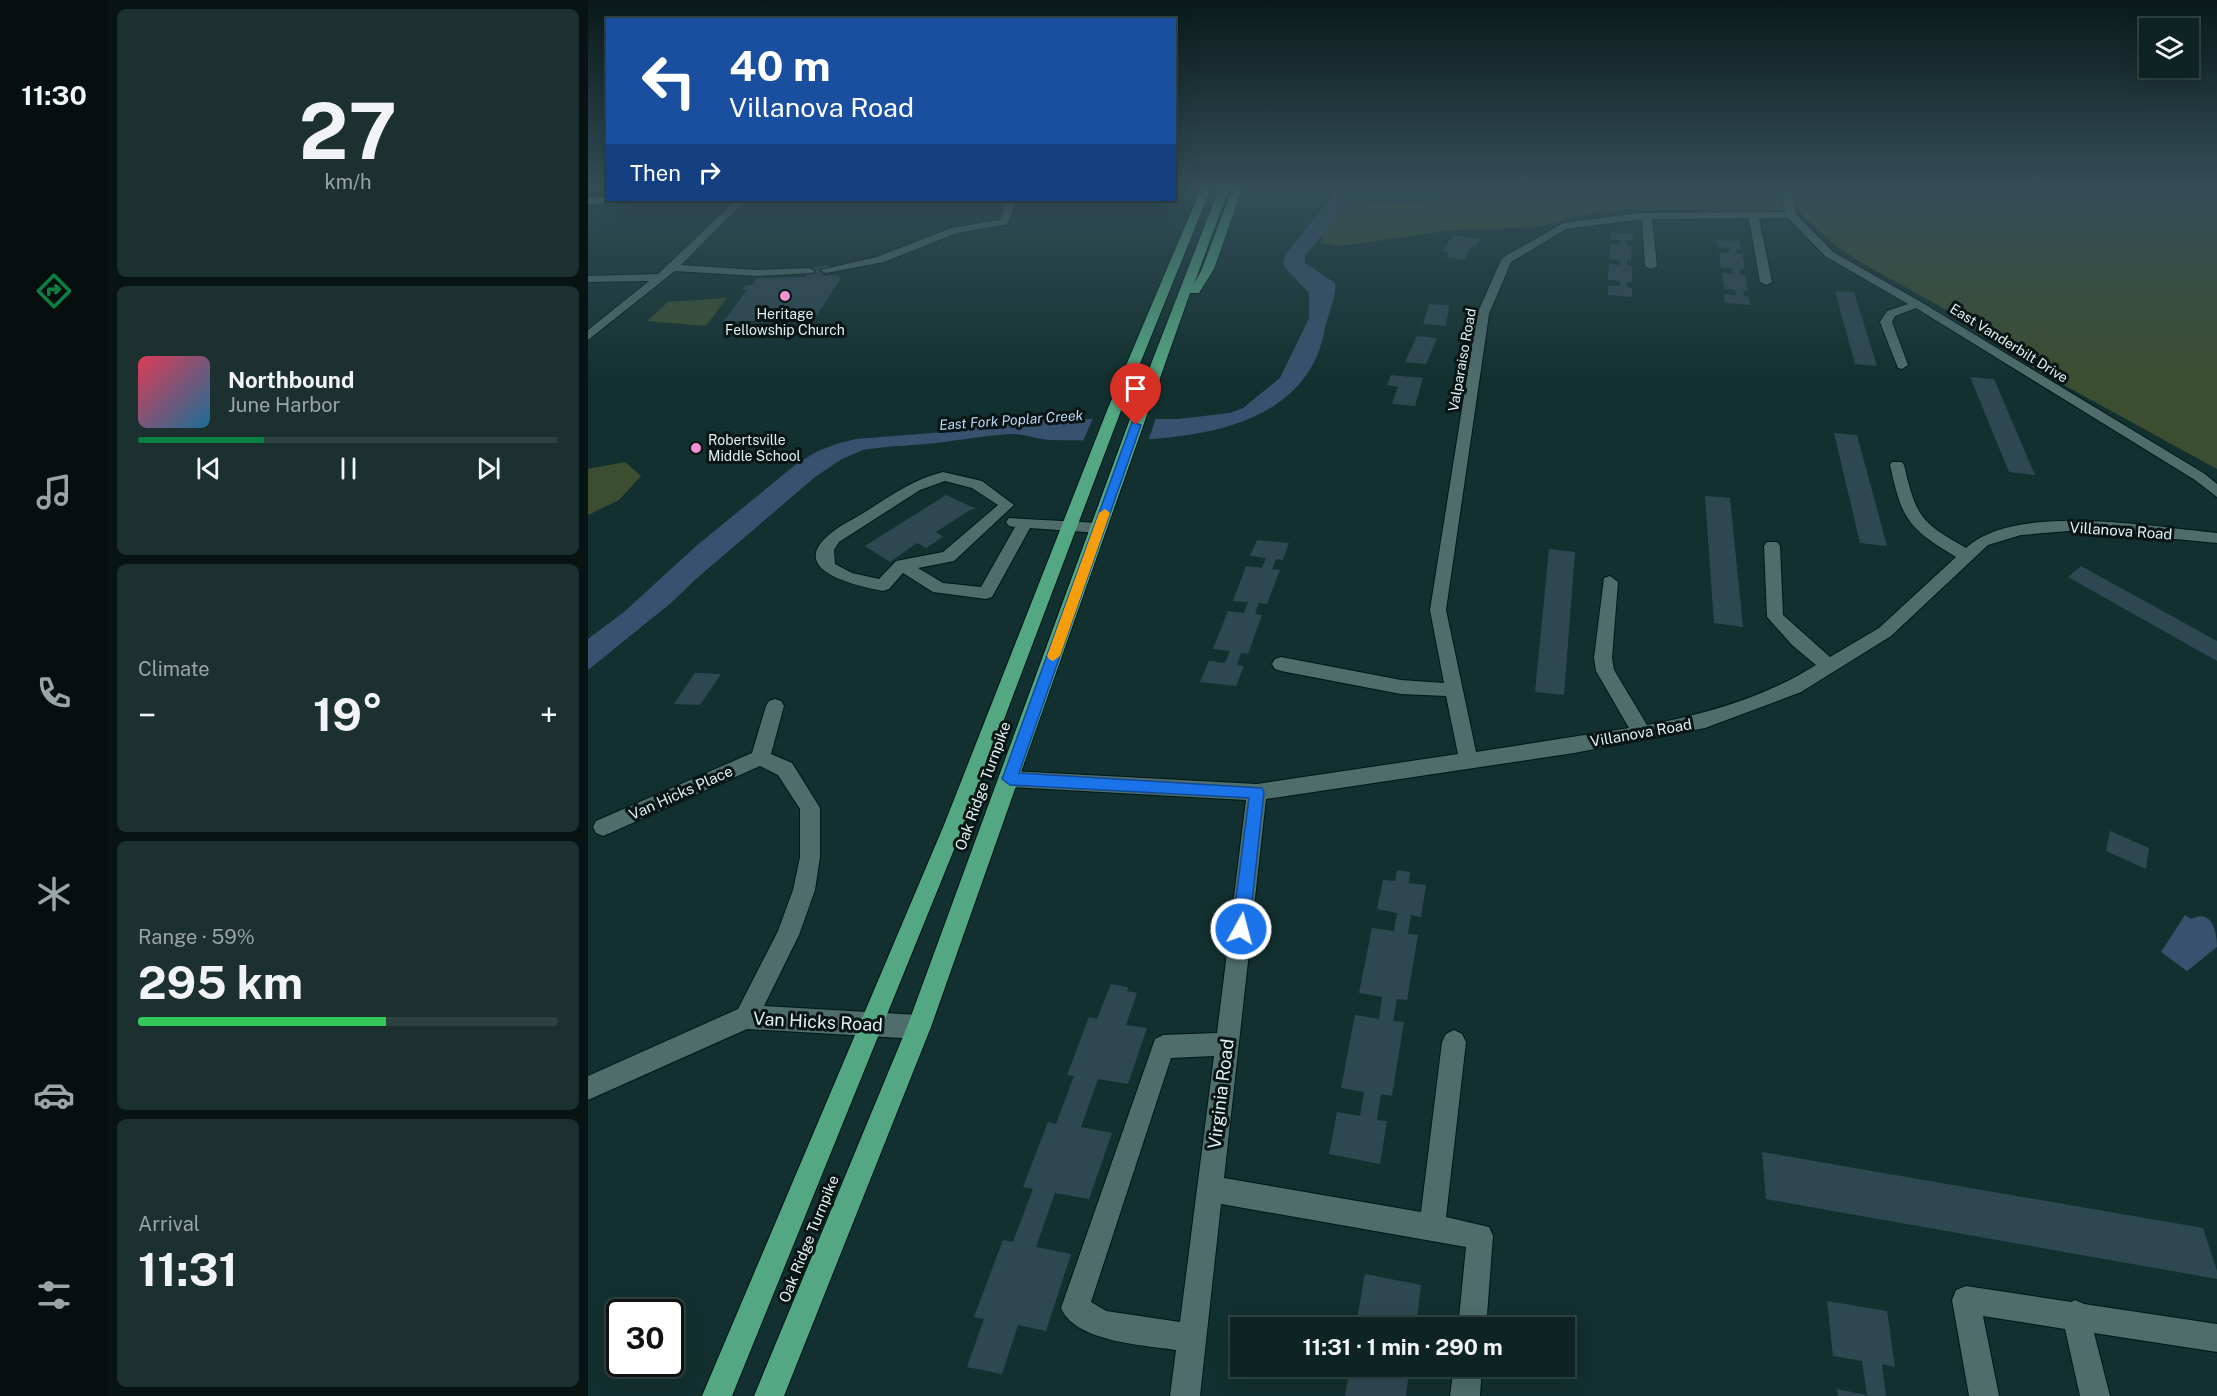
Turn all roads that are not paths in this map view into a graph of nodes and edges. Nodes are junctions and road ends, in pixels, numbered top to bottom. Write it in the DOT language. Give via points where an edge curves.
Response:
graph roads {
  1 [pos="689,251"];
  2 [pos="902,251"];
  3 [pos="1181,251"];
  4 [pos="1201,251"];
  5 [pos="1214,251"];
  6 [pos="1522,251"];
  7 [pos="1650,251"];
  8 [pos="1760,251"];
  9 [pos="1826,251"];
  10 [pos="1651,266"];
  11 [pos="672,268"];
  12 [pos="829,269"];
  13 [pos="809,271"];
  14 [pos="661,278"];
  15 [pos="588,279"];
  16 [pos="1766,282"];
  17 [pos="1917,304"];
  18 [pos="1170,334"];
  19 [pos="588,336"];
  20 [pos="1902,365"];
  21 [pos="1897,465"];
  22 [pos="2217,492"];
  23 [pos="993,519"];
  24 [pos="1025,523"];
  25 [pos="1069,526"];
  26 [pos="1099,528"];
  27 [pos="2217,538"];
  28 [pos="1772,546"];
  29 [pos="1966,556"];
  30 [pos="902,565"];
  31 [pos="1610,582"];
  32 [pos="1281,664"];
  33 [pos="1829,666"];
  34 [pos="1454,690"];
  35 [pos="775,706"];
  36 [pos="1642,733"];
  37 [pos="760,758"];
  38 [pos="1468,759"];
  39 [pos="1010,779"];
  40 [pos="1257,792"];
  41 [pos="603,827"];
  42 [pos="746,1017"];
  43 [pos="873,1025"];
  44 [pos="919,1027"];
  45 [pos="1454,1042"];
  46 [pos="1227,1044"];
  47 [pos="588,1088"];
  48 [pos="1210,1189"];
  49 [pos="1432,1227"];
  50 [pos="2075,1314"];
  51 [pos="1473,1317"];
  52 [pos="1192,1338"];
  53 [pos="2217,1338"];
  54 [pos="1467,1377"];
  55 [pos="717,1396"];
  56 [pos="769,1396"];
  57 [pos="1185,1396"];
  58 [pos="1466,1396"];
  59 [pos="1984,1396"];
  60 [pos="2095,1396"];
  1 -- 11 [label="street"];
  2 -- 12 [label="street" via="880,260"];
  3 -- 25 [label="highway"];
  4 -- 18 [label="highway, Oak Ridge Turnpike"];
  5 -- 18 [label="highway"];
  6 -- 34 [label="street, Valparaiso Road" via="1506,261 1483,314 1438,610"];
  7 -- 10 [label="street"];
  8 -- 16 [label="street"];
  9 -- 17 [label="street, East Vanderbilt Drive"];
  11 -- 13 [label="street" via="757,273"];
  11 -- 14 [label="street"];
  14 -- 15 [label="street"];
  14 -- 19 [label="street"];
  17 -- 20 [label="street" via="1891,314 1886,322"];
  17 -- 22 [label="street, East Vanderbilt Drive" via="2200,477"];
  18 -- 26 [label="highway, Oak Ridge Turnpike"];
  21 -- 29 [label="street" via="1913,521"];
  23 -- 24 [label="street"];
  23 -- 30 [label="street" via="948,557"];
  23 -- 30 [label="street" via="1007,505 966,479 943,476 915,487 842,533 824,549 826,565 836,573 883,585"];
  24 -- 25 [label="street"];
  24 -- 30 [label="street" via="986,592 939,588"];
  25 -- 26 [label="street"];
  25 -- 43 [label="highway"];
  26 -- 39 [label="highway, Oak Ridge Turnpike"];
  27 -- 29 [label="street, Villanova Road" via="2081,525 2020,530 1983,541"];
  28 -- 33 [label="street" via="1775,617"];
  29 -- 33 [label="street, Villanova Road" via="1885,632"];
  31 -- 36 [label="street" via="1605,671"];
  32 -- 34 [label="street" via="1401,687"];
  33 -- 36 [label="street, Villanova Road" via="1795,687 1698,723"];
  34 -- 38 [label="street, Valparaiso Road"];
  35 -- 37 [label="street"];
  36 -- 38 [label="street, Villanova Road"];
  37 -- 41 [label="street, Van Hicks Place"];
  37 -- 42 [label="street" via="785,769 810,808 810,857 804,890 788,935"];
  38 -- 40 [label="street, Villanova Road"];
  39 -- 40 [label="street, Villanova Road"];
  39 -- 44 [label="highway, Oak Ridge Turnpike"];
  40 -- 46 [label="street, Virginia Road"];
  42 -- 43 [label="street, Van Hicks Road"];
  42 -- 47 [label="street, Van Hicks Road"];
  43 -- 44 [label="street, Van Hicks Road"];
  43 -- 55 [label="highway"];
  44 -- 56 [label="highway, Oak Ridge Turnpike"];
  45 -- 49 [label="street"];
  46 -- 48 [label="street, Virginia Road"];
  46 -- 52 [label="street" via="1163,1047 1075,1308 1102,1324"];
  48 -- 49 [label="street"];
  48 -- 52 [label="street, Virginia Road"];
  49 -- 51 [label="street" via="1480,1236"];
  50 -- 53 [label="street"];
  50 -- 59 [label="street" via="1966,1300"];
  50 -- 60 [label="street"];
  52 -- 57 [label="street, Virginia Road"];
  54 -- 58 [label="street"];
}
